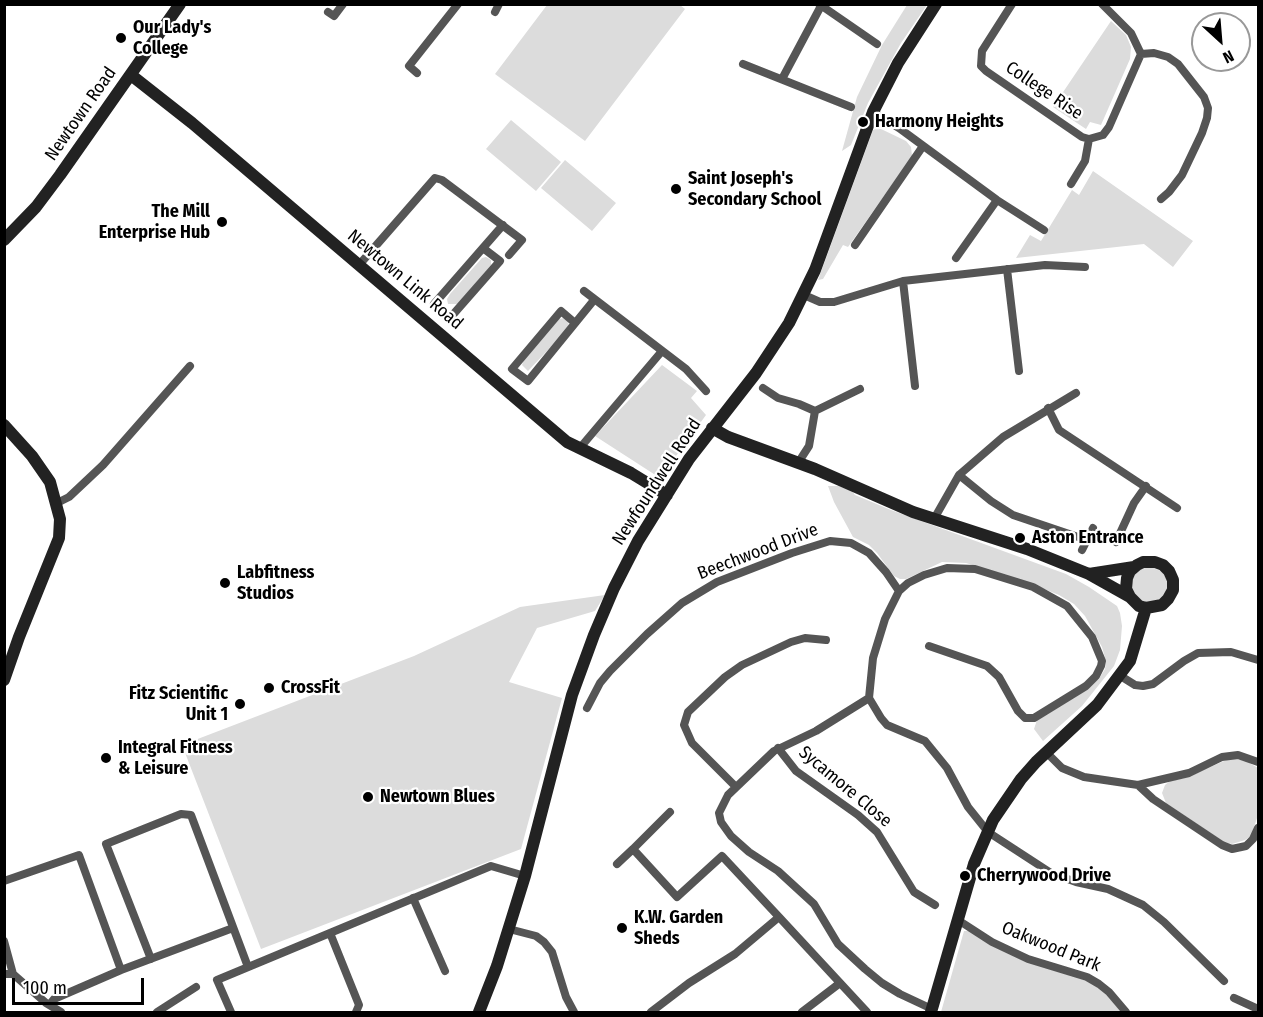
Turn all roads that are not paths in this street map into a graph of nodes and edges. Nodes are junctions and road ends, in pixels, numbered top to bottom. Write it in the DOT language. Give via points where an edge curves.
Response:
graph roads {
  1 [pos="180,4"];
  2 [pos="343,4"];
  3 [pos="458,4"];
  4 [pos="936,4"];
  5 [pos="1012,4"];
  6 [pos="1102,4"];
  7 [pos="820,5"];
  8 [pos="328,12"];
  9 [pos="877,44"];
  10 [pos="1141,54"];
  11 [pos="743,64"];
  12 [pos="417,73"];
  13 [pos="131,75"];
  14 [pos="782,79"];
  15 [pos="851,107"];
  16 [pos="873,112"];
  17 [pos="1089,140"];
  18 [pos="923,146"];
  19 [pos="1071,184"];
  20 [pos="1161,199"];
  21 [pos="997,200"];
  22 [pos="503,225"];
  23 [pos="1044,230"];
  24 [pos="4,240"];
  25 [pos="855,245"];
  26 [pos="483,248"];
  27 [pos="509,255"];
  28 [pos="956,258"];
  29 [pos="359,265"];
  30 [pos="1085,267"];
  31 [pos="1007,269"];
  32 [pos="903,281"];
  33 [pos="584,291"];
  34 [pos="804,295"];
  35 [pos="594,300"];
  36 [pos="575,323"];
  37 [pos="662,351"];
  38 [pos="190,366"];
  39 [pos="1019,371"];
  40 [pos="915,386"];
  41 [pos="763,388"];
  42 [pos="860,389"];
  43 [pos="706,391"];
  44 [pos="1076,393"];
  45 [pos="1048,408"];
  46 [pos="815,411"];
  47 [pos="4,425"];
  48 [pos="712,428"];
  49 [pos="579,449"];
  50 [pos="798,463"];
  51 [pos="959,475"];
  52 [pos="1146,486"];
  53 [pos="667,495"];
  54 [pos="57,503"];
  55 [pos="1177,508"];
  56 [pos="934,519"];
  57 [pos="1094,528"];
  58 [pos="1087,540"];
  59 [pos="1116,542"];
  60 [pos="1082,550"];
  61 [pos="1134,567"];
  62 [pos="1089,574"];
  63 [pos="899,591"];
  64 [pos="1130,597"];
  65 [pos="1146,608"];
  66 [pos="826,640"];
  67 [pos="929,646"];
  68 [pos="1258,660"];
  69 [pos="1119,675"];
  70 [pos="4,680"];
  71 [pos="869,698"];
  72 [pos="587,708"];
  73 [pos="778,748"];
  74 [pos="1046,752"];
  75 [pos="1258,762"];
  76 [pos="1138,785"];
  77 [pos="735,786"];
  78 [pos="670,812"];
  79 [pos="1258,828"];
  80 [pos="988,832"];
  81 [pos="633,849"];
  82 [pos="617,864"];
  83 [pos="525,876"];
  84 [pos="4,881"];
  85 [pos="413,898"];
  86 [pos="935,905"];
  87 [pos="779,917"];
  88 [pos="958,920"];
  89 [pos="233,928"];
  90 [pos="509,929"];
  91 [pos="330,933"];
  92 [pos="4,941"];
  93 [pos="151,959"];
  94 [pos="248,967"];
  95 [pos="121,970"];
  96 [pos="445,971"];
  97 [pos="9,974"];
  98 [pos="1224,981"];
  99 [pos="840,983"];
  100 [pos="196,987"];
  101 [pos="1234,998"];
  102 [pos="49,1005"];
  103 [pos="1258,1010"];
  104 [pos="932,1011"];
  105 [pos="61,1012"];
  106 [pos="157,1012"];
  107 [pos="231,1012"];
  108 [pos="356,1012"];
  109 [pos="479,1012"];
  110 [pos="574,1012"];
  111 [pos="651,1012"];
  112 [pos="802,1012"];
  113 [pos="867,1012"];
  114 [pos="1126,1012"];
  1 -- 13 [label="street, Newtown Road"];
  2 -- 8 [label="street" via="334,16"];
  3 -- 12 [label="street" via="409,66"];
  4 -- 16 [label="street, Newfoundwell Road" via="898,63"];
  5 -- 17 [label="street, College Rise" via="982,51 981,66"];
  6 -- 10 [label="street" via="1131,33"];
  7 -- 9 [label="street"];
  7 -- 14 [label="street"];
  10 -- 17 [label="street, College Rise" via="1109,127 1103,135"];
  10 -- 20 [label="street" via="1154,53 1178,64 1208,108 1202,133 1182,175"];
  11 -- 14 [label="street"];
  13 -- 24 [label="street, Newtown Road" via="42,199"];
  13 -- 29 [label="street, Newtown Link Road"];
  14 -- 15 [label="street"];
  16 -- 18 [label="street"];
  16 -- 34 [label="street, Newfoundwell Road"];
  17 -- 19 [label="street, College Rise" via="1084,161"];
  18 -- 21 [label="street"];
  18 -- 25 [label="street"];
  21 -- 23 [label="street"];
  21 -- 28 [label="street"];
  22 -- 26 [label="street"];
  22 -- 27 [label="street" via="522,240"];
  22 -- 29 [label="street" via="435,178"];
  26 -- 26 [label="street" via="434,304 450,318 500,261"];
  29 -- 49 [label="street, Newtown Link Road"];
  30 -- 31 [label="street" via="1045,265"];
  31 -- 32 [label="street"];
  31 -- 39 [label="street"];
  32 -- 34 [label="street" via="834,302 820,302"];
  32 -- 40 [label="street"];
  33 -- 35 [label="street"];
  34 -- 48 [label="street, Newfoundwell Road" via="776,345"];
  35 -- 36 [label="street"];
  35 -- 37 [label="street"];
  36 -- 36 [label="street" via="528,381 512,369 561,311"];
  37 -- 43 [label="street"];
  37 -- 49 [label="street"];
  38 -- 54 [label="street" via="103,465 69,497"];
  41 -- 46 [label="street" via="778,398"];
  42 -- 46 [label="street"];
  44 -- 45 [label="street"];
  45 -- 51 [label="street" via="1003,437"];
  45 -- 52 [label="street" via="1059,430"];
  46 -- 50 [label="street" via="808,446"];
  47 -- 54 [label="street" via="50,482"];
  48 -- 50 [label="street"];
  48 -- 53 [label="street, Newfoundwell Road"];
  49 -- 53 [label="street, Newtown Link Road"];
  50 -- 56 [label="street"];
  51 -- 56 [label="street"];
  51 -- 58 [label="street" via="1013,515"];
  52 -- 55 [label="street"];
  52 -- 59 [label="street"];
  53 -- 83 [label="street, Newfoundwell Road" via="638,541 594,635 572,695"];
  54 -- 70 [label="street" via="59,538"];
  56 -- 62 [label="street"];
  57 -- 58 [label="street"];
  58 -- 60 [label="street"];
  61 -- 62 [label="street"];
  61 -- 64 [label="street" via="1126,578"];
  61 -- 65 [label="street" via="1155,562 1163,565 1173,580 1168,599 1162,605"];
  62 -- 64 [label="street"];
  63 -- 67 [label="street" via="924,575 947,568 1004,576 1068,606 1092,637 1102,661 1096,676 1086,686 1029,719 1018,711 999,677 987,666"];
  63 -- 71 [label="street" via="878,639"];
  63 -- 72 [label="street, Beechwood Drive" via="869,553 851,543 830,541 792,553 717,582 682,603 610,671"];
  64 -- 65 [label="street"];
  65 -- 69 [label="street" via="1130,661"];
  66 -- 77 [label="street" via="805,638 791,642 742,665 688,712 684,725 692,743"];
  68 -- 69 [label="street" via="1231,652 1198,653 1153,684 1143,686"];
  69 -- 74 [label="street" via="1096,705"];
  71 -- 73 [label="street" via="816,731"];
  71 -- 80 [label="street" via="887,725 925,741"];
  73 -- 77 [label="street"];
  73 -- 86 [label="street, Sycamore Close" via="796,771 877,832 914,891"];
  74 -- 76 [label="street" via="1062,768 1084,777"];
  74 -- 80 [label="street" via="1021,779"];
  75 -- 76 [label="street" via="1238,755 1222,757 1189,773"];
  76 -- 79 [label="street" via="1153,799 1232,849 1246,846"];
  77 -- 104 [label="street" via="719,813 731,836 807,897 838,944 865,969"];
  78 -- 81 [label="street"];
  80 -- 88 [label="street"];
  80 -- 98 [label="street" via="1051,873 1108,889 1143,905"];
  81 -- 82 [label="street"];
  81 -- 87 [label="street" via="677,897 722,856"];
  83 -- 85 [label="street" via="491,866"];
  83 -- 90 [label="street, Newfoundwell Road"];
  84 -- 95 [label="street" via="79,855"];
  85 -- 91 [label="street"];
  85 -- 96 [label="street"];
  87 -- 99 [label="street"];
  87 -- 111 [label="street" via="735,954"];
  88 -- 104 [label="street"];
  88 -- 114 [label="street, Oakwood Park" via="1028,959 1087,977 1109,992"];
  89 -- 93 [label="street"];
  89 -- 93 [label="street" via="191,815 181,814 106,844"];
  89 -- 94 [label="street"];
  90 -- 109 [label="street, Newfoundwell Road"];
  90 -- 110 [label="street" via="536,936 552,952"];
  91 -- 94 [label="street"];
  91 -- 108 [label="street" via="359,1005"];
  92 -- 97 [label="street"];
  93 -- 95 [label="street"];
  94 -- 107 [label="street" via="217,980"];
  95 -- 102 [label="street" via="54,999"];
  97 -- 102 [label="street"];
  99 -- 112 [label="street"];
  99 -- 113 [label="street"];
  100 -- 106 [label="street"];
  101 -- 103 [label="street"];
  102 -- 105 [label="street"];
}
